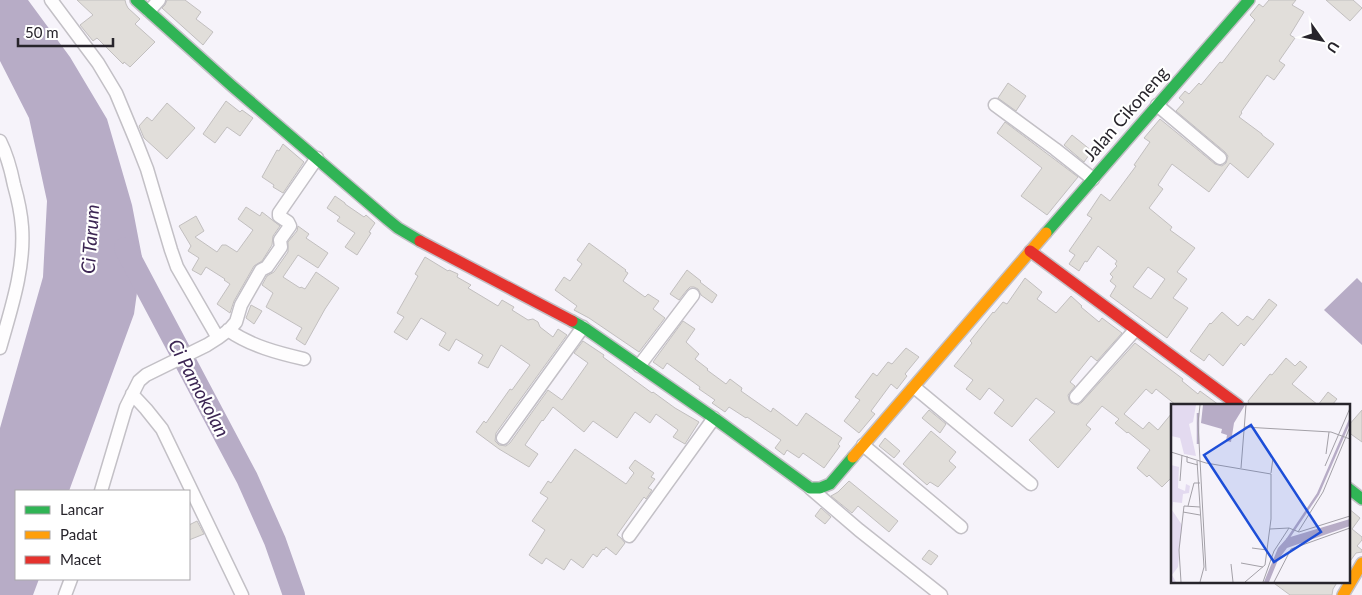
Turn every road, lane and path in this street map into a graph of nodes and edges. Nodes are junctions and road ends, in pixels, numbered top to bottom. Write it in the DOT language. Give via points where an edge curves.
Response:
graph roads {
  1 [pos="51,0"];
  2 [pos="136,0"];
  3 [pos="159,0"];
  4 [pos="1249,0"];
  5 [pos="149,11"];
  6 [pos="995,105"];
  7 [pos="1157,105"];
  8 [pos="0,141"];
  9 [pos="317,158"];
  10 [pos="1220,158"];
  11 [pos="1093,179"];
  12 [pos="1030,251"];
  13 [pos="693,295"];
  14 [pos="583,327"];
  15 [pos="1136,330"];
  16 [pos="223,334"];
  17 [pos="0,348"];
  18 [pos="304,359"];
  19 [pos="638,366"];
  20 [pos="914,387"];
  21 [pos="132,394"];
  22 [pos="1076,397"];
  23 [pos="1237,404"];
  24 [pos="714,418"];
  25 [pos="503,438"];
  26 [pos="863,445"];
  27 [pos="1031,484"];
  28 [pos="810,488"];
  29 [pos="101,490"];
  30 [pos="1350,490"];
  31 [pos="1362,499"];
  32 [pos="961,527"];
  33 [pos="629,536"];
  34 [pos="1362,563"];
  35 [pos="71,580"];
  36 [pos="65,595"];
  37 [pos="242,595"];
  38 [pos="940,595"];
  39 [pos="1342,595"];
  1 -- 16 [label="street" via="116,93 147,169 178,267"];
  2 -- 5 [label="street"];
  3 -- 5 [label="street"];
  4 -- 7 [label="street, Jalan Cikoneng"];
  5 -- 9 [label="street"];
  6 -- 11 [label="street"];
  7 -- 10 [label="street"];
  7 -- 11 [label="street, Jalan Cikoneng"];
  8 -- 17 [label="street" via="14,181 22,228 14,298"];
  9 -- 14 [label="street" via="398,228 437,252"];
  9 -- 16 [label="street" via="279,213 290,226 280,240 281,247 267,267 261,270 241,305 236,322"];
  11 -- 12 [label="street, Jalan Cikoneng"];
  12 -- 15 [label="street"];
  12 -- 20 [label="street, Jalan Cikoneng"];
  13 -- 19 [label="street"];
  14 -- 19 [label="street"];
  14 -- 25 [label="street"];
  15 -- 22 [label="street"];
  15 -- 23 [label="street"];
  16 -- 18 [label="street"];
  16 -- 21 [label="street" via="146,375"];
  19 -- 24 [label="street"];
  20 -- 26 [label="street, Jalan Cikoneng"];
  20 -- 27 [label="street"];
  21 -- 29 [label="street"];
  21 -- 37 [label="street" via="162,429"];
  24 -- 28 [label="street"];
  24 -- 33 [label="street"];
  26 -- 28 [label="street, Jalan Cikoneng" via="830,484"];
  26 -- 32 [label="street"];
  28 -- 38 [label="street"];
  30 -- 31 [label="street"];
  34 -- 39 [label="street"];
  35 -- 36 [label="street"];
}
